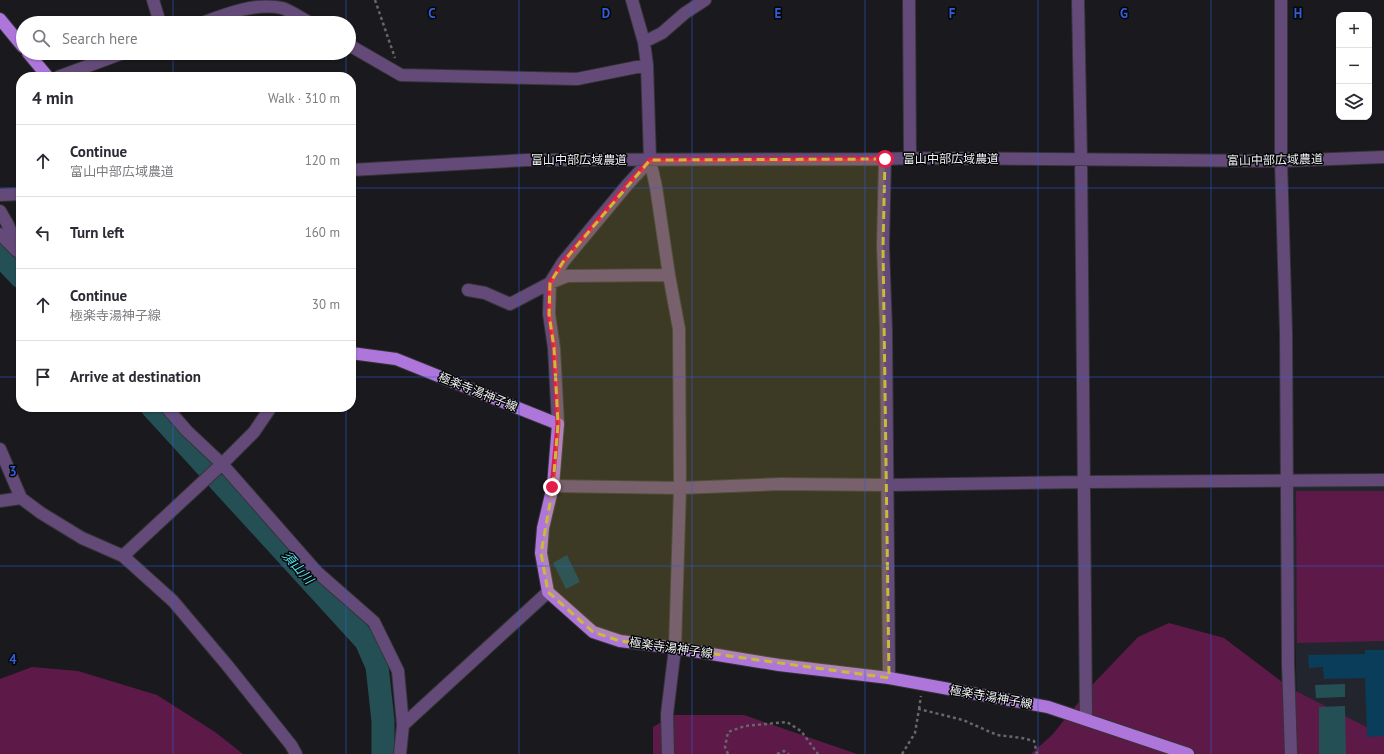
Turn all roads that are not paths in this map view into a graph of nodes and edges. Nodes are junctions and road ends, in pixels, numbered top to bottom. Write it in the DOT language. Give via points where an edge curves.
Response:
graph roads {
  1 [pos="153,0"];
  2 [pos="632,0"];
  3 [pos="705,0"];
  4 [pos="909,0"];
  5 [pos="1078,0"];
  6 [pos="1281,0"];
  7 [pos="158,16"];
  8 [pos="221,16"];
  9 [pos="296,16"];
  10 [pos="0,19"];
  11 [pos="16,38"];
  12 [pos="644,42"];
  13 [pos="356,49"];
  14 [pos="34,60"];
  15 [pos="103,60"];
  16 [pos="647,65"];
  17 [pos="44,72"];
  18 [pos="71,72"];
  19 [pos="1384,157"];
  20 [pos="910,158"];
  21 [pos="885,159"];
  22 [pos="650,160"];
  23 [pos="1081,160"];
  24 [pos="1281,161"];
  25 [pos="356,170"];
  26 [pos="16,194"];
  27 [pos="0,195"];
  28 [pos="0,211"];
  29 [pos="0,234"];
  30 [pos="16,243"];
  31 [pos="16,249"];
  32 [pos="669,275"];
  33 [pos="550,283"];
  34 [pos="468,290"];
  35 [pos="356,354"];
  36 [pos="170,412"];
  37 [pos="268,412"];
  38 [pos="558,424"];
  39 [pos="0,449"];
  40 [pos="222,464"];
  41 [pos="1286,480"];
  42 [pos="1384,480"];
  43 [pos="1084,482"];
  44 [pos="888,485"];
  45 [pos="553,486"];
  46 [pos="680,488"];
  47 [pos="20,498"];
  48 [pos="0,501"];
  49 [pos="123,556"];
  50 [pos="548,592"];
  51 [pos="675,648"];
  52 [pos="889,678"];
  53 [pos="1086,719"];
  54 [pos="403,725"];
  55 [pos="296,754"];
  56 [pos="400,754"];
  57 [pos="668,754"];
  58 [pos="1188,754"];
  59 [pos="1290,754"];
  1 -- 7 [label="street"];
  2 -- 12 [label="street"];
  3 -- 12 [label="street" via="662,33"];
  4 -- 20 [label="street"];
  5 -- 23 [label="street"];
  6 -- 24 [label="street"];
  8 -- 9 [label="street" via="260,6 282,9"];
  10 -- 11 [label="main road"];
  12 -- 16 [label="street"];
  13 -- 16 [label="street" via="401,75 577,79"];
  14 -- 17 [label="main road"];
  15 -- 18 [label="street"];
  16 -- 22 [label="street"];
  19 -- 24 [label="street, 富山中部広域農道"];
  20 -- 21 [label="street, 富山中部広域農道"];
  20 -- 23 [label="street, 富山中部広域農道"];
  21 -- 22 [label="street, 富山中部広域農道"];
  21 -- 44 [label="street" via="883,246"];
  22 -- 25 [label="street, 富山中部広域農道" via="527,160"];
  22 -- 32 [label="street"];
  22 -- 33 [label="street" via="563,262"];
  23 -- 24 [label="street, 富山中部広域農道"];
  23 -- 43 [label="street"];
  24 -- 41 [label="street" via="1286,332"];
  26 -- 27 [label="street"];
  28 -- 30 [label="street"];
  29 -- 31 [label="street"];
  32 -- 33 [label="street" via="566,276"];
  32 -- 46 [label="street" via="679,328"];
  33 -- 34 [label="street" via="510,304 485,293"];
  33 -- 38 [label="street" via="549,314 554,348"];
  35 -- 38 [label="main road, 極楽寺湯神子線" via="396,359"];
  36 -- 40 [label="street"];
  37 -- 40 [label="street" via="254,432"];
  38 -- 45 [label="main road"];
  39 -- 47 [label="street"];
  40 -- 49 [label="street"];
  40 -- 54 [label="street" via="317,572 374,622 398,671"];
  41 -- 42 [label="street"];
  41 -- 43 [label="street"];
  41 -- 59 [label="street"];
  43 -- 44 [label="street"];
  43 -- 53 [label="street"];
  44 -- 46 [label="street" via="780,484"];
  44 -- 52 [label="street"];
  45 -- 46 [label="street"];
  45 -- 50 [label="main road" via="543,528 541,553"];
  46 -- 51 [label="street"];
  47 -- 48 [label="street"];
  47 -- 49 [label="street" via="82,538"];
  49 -- 55 [label="street" via="173,601 232,671"];
  50 -- 51 [label="main road, 極楽寺湯神子線" via="594,632 620,641"];
  50 -- 54 [label="street"];
  51 -- 52 [label="main road, 極楽寺湯神子線" via="779,665"];
  51 -- 57 [label="street" via="667,714"];
  52 -- 53 [label="main road, 極楽寺湯神子線" via="1048,707"];
  53 -- 58 [label="main road, 極楽寺湯神子線"];
  54 -- 56 [label="street"];
}
